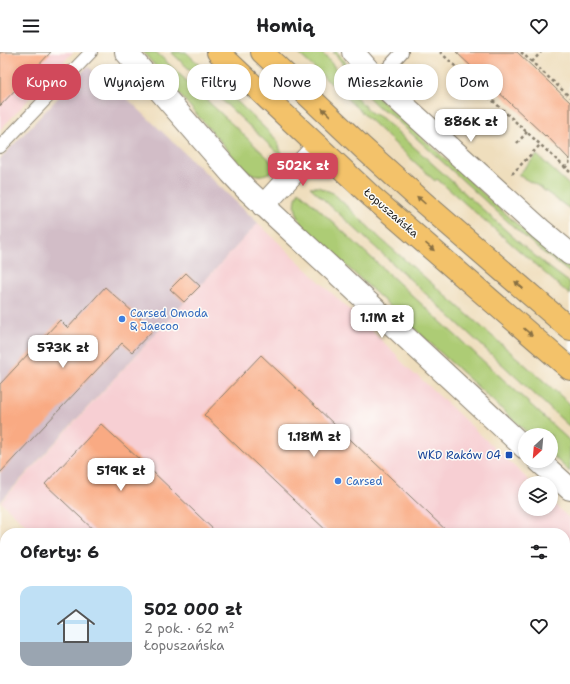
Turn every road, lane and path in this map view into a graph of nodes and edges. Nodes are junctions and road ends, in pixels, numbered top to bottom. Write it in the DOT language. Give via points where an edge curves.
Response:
graph roads {
  1 [pos="90,52"];
  2 [pos="126,52"];
  3 [pos="218,52"];
  4 [pos="262,52"];
  5 [pos="352,52"];
  6 [pos="402,52"];
  7 [pos="440,52"];
  8 [pos="522,52"];
  9 [pos="541,52"];
  10 [pos="532,62"];
  11 [pos="363,64"];
  12 [pos="391,64"];
  13 [pos="570,97"];
  14 [pos="398,100"];
  15 [pos="527,132"];
  16 [pos="517,143"];
  17 [pos="540,145"];
  18 [pos="318,146"];
  19 [pos="0,147"];
  20 [pos="570,162"];
  21 [pos="565,168"];
  22 [pos="570,172"];
  23 [pos="510,176"];
  24 [pos="263,206"];
  25 [pos="570,254"];
  26 [pos="570,329"];
  27 [pos="568,367"];
  28 [pos="518,442"];
  29 [pos="547,468"];
  30 [pos="570,489"];
  1 -- 19 [label="lane"];
  2 -- 24 [label="street" via="230,173"];
  3 -- 18 [label="main road, Łopuszańska"];
  26 -- 4 [label="main road, one-way" via="424,203"];
  5 -- 11 [label="street"];
  6 -- 12 [label="lane"];
  7 -- 15 [label="path"];
  8 -- 10 [label="path"];
  9 -- 10 [label="path"];
  10 -- 13 [label="path"];
  14 -- 25 [label="street"];
  15 -- 16 [label="path"];
  15 -- 17 [label="path"];
  17 -- 21 [label="path"];
  17 -- 23 [label="path"];
  18 -- 24 [label="street"];
  18 -- 27 [label="main road, Łopuszańska, one-way" via="390,213"];
  20 -- 21 [label="path"];
  21 -- 22 [label="path"];
  24 -- 28 [label="street"];
  29 -- 30 [label="street"];
}
